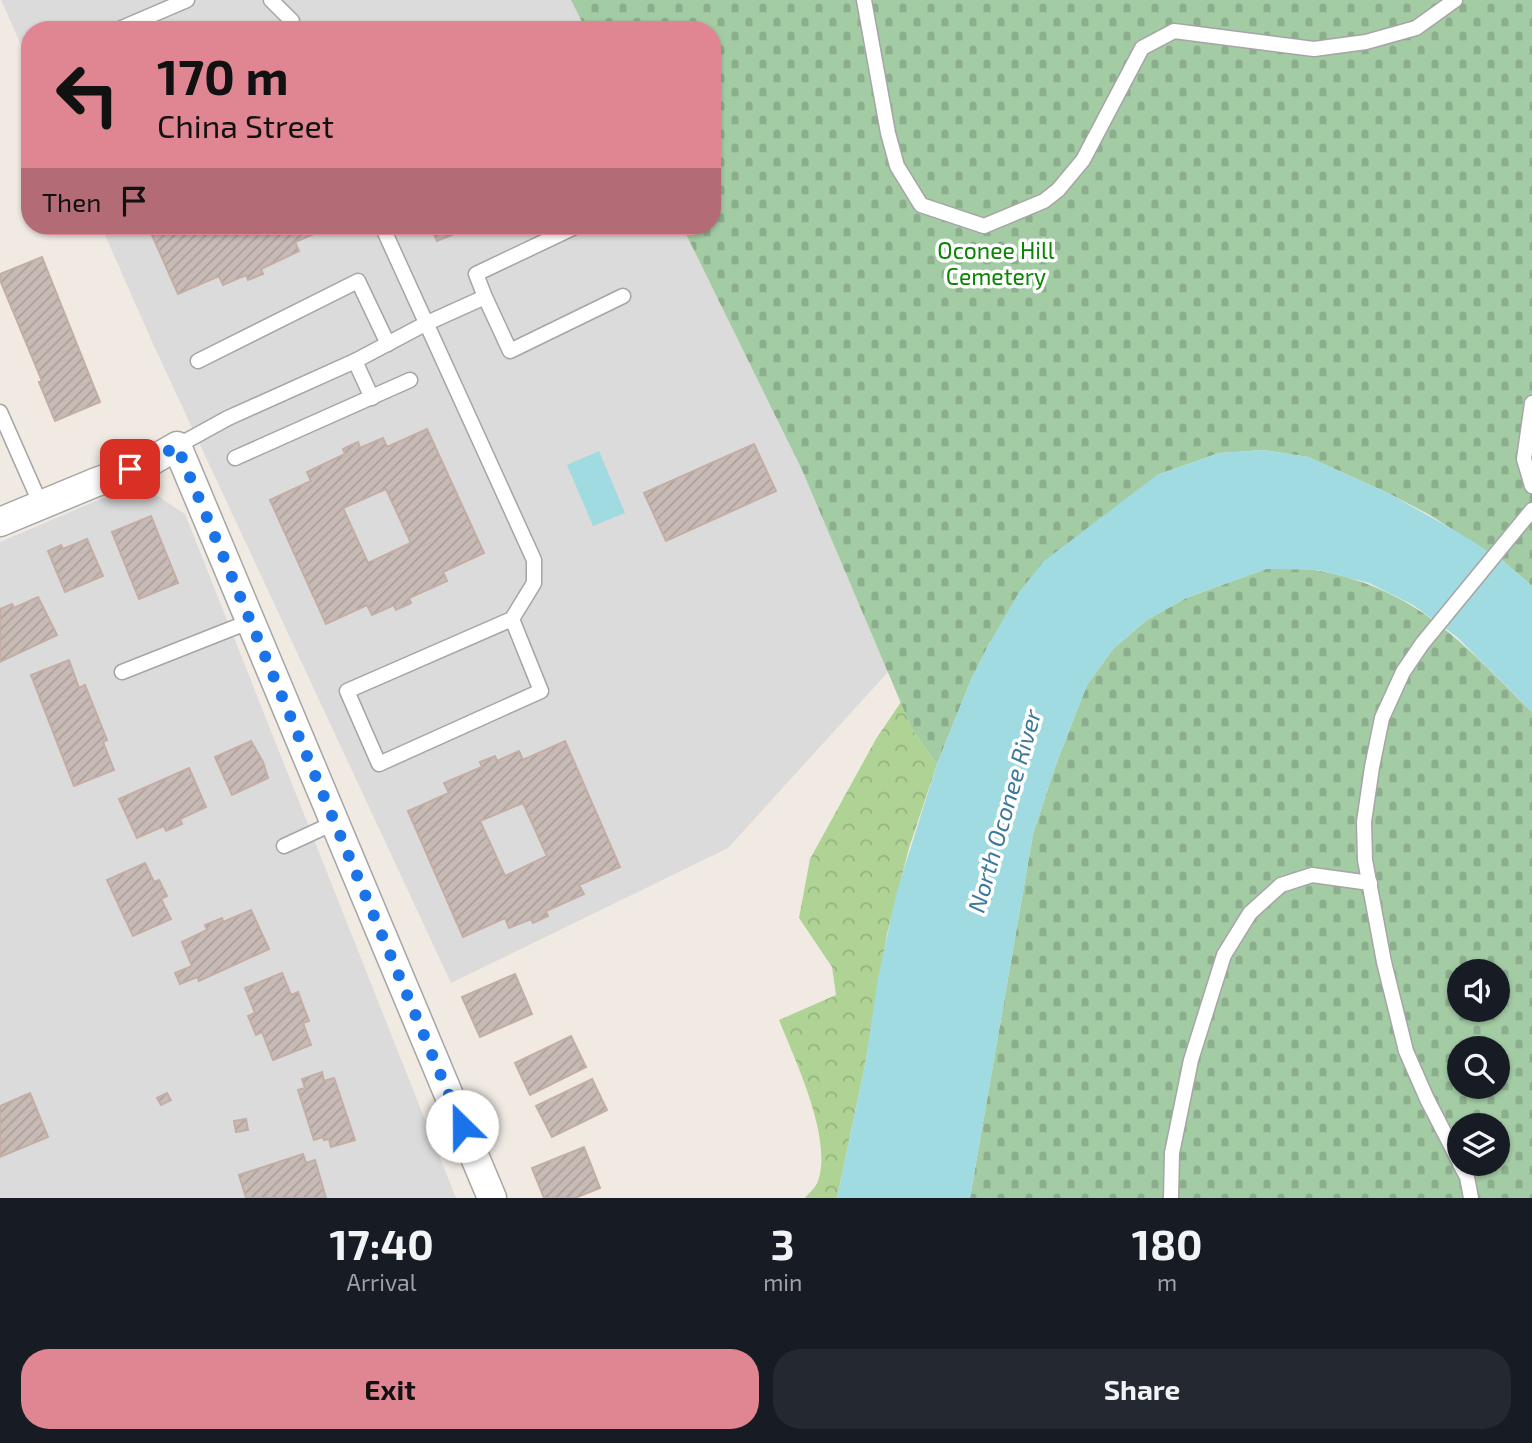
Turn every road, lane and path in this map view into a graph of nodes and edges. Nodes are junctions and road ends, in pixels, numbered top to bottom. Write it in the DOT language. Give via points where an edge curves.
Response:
graph roads {
  1 [pos="187,0"];
  2 [pos="271,0"];
  3 [pos="864,0"];
  4 [pos="1455,0"];
  5 [pos="138,21"];
  6 [pos="285,21"];
  7 [pos="386,235"];
  8 [pos="558,235"];
  9 [pos="623,296"];
  10 [pos="485,297"];
  11 [pos="425,324"];
  12 [pos="388,344"];
  13 [pos="198,361"];
  14 [pos="355,361"];
  15 [pos="410,380"];
  16 [pos="372,398"];
  17 [pos="1532,403"];
  18 [pos="0,412"];
  19 [pos="177,446"];
  20 [pos="235,458"];
  21 [pos="1532,486"];
  22 [pos="41,505"];
  23 [pos="1528,515"];
  24 [pos="0,522"];
  25 [pos="512,619"];
  26 [pos="251,621"];
  27 [pos="122,672"];
  28 [pos="335,822"];
  29 [pos="284,846"];
  30 [pos="1370,883"];
  31 [pos="1447,1138"];
  32 [pos="1466,1176"];
  33 [pos="492,1198"];
  34 [pos="1171,1198"];
  35 [pos="1471,1198"];
  1 -- 5 [label="lane"];
  2 -- 6 [label="lane"];
  3 -- 4 [label="lane" via="897,166 921,205 984,226 1058,191 1083,160 1142,48 1174,32 1314,49 1366,42 1416,28"];
  7 -- 11 [label="lane"];
  8 -- 10 [label="lane" via="477,274"];
  9 -- 10 [label="lane" via="510,351"];
  10 -- 11 [label="lane"];
  11 -- 12 [label="lane"];
  11 -- 25 [label="lane" via="534,560 534,583"];
  12 -- 13 [label="lane" via="358,281"];
  12 -- 14 [label="lane"];
  14 -- 16 [label="lane"];
  14 -- 19 [label="lane"];
  15 -- 16 [label="lane"];
  16 -- 20 [label="lane"];
  17 -- 21 [label="lane" via="1524,459"];
  18 -- 22 [label="lane"];
  19 -- 22 [label="street" via="148,463"];
  19 -- 26 [label="street"];
  22 -- 24 [label="street"];
  23 -- 30 [label="lane" via="1422,644 1391,696 1376,742 1364,822"];
  25 -- 25 [label="lane" via="541,691 379,764 347,691"];
  26 -- 27 [label="lane"];
  26 -- 28 [label="street"];
  28 -- 29 [label="lane"];
  28 -- 33 [label="street"];
  30 -- 31 [label="lane" via="1406,1051"];
  30 -- 34 [label="lane" via="1312,875 1281,885 1251,913 1224,955 1191,1060 1172,1153"];
  32 -- 35 [label="lane"];
}
